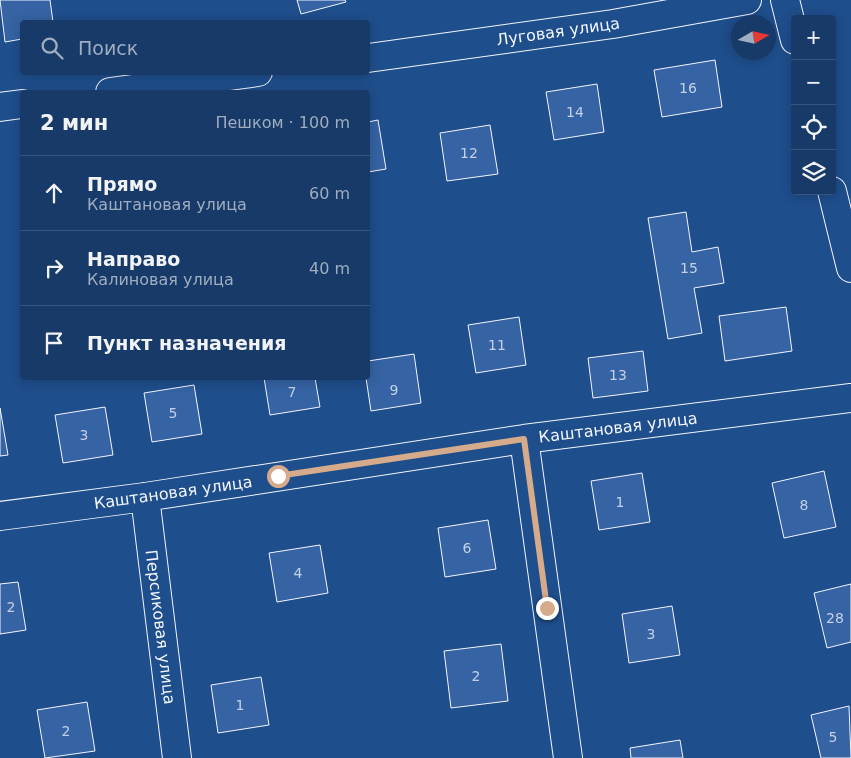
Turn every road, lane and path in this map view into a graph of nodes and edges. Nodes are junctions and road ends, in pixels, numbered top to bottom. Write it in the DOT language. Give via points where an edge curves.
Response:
graph roads {
  1 [pos="747,0"];
  2 [pos="785,0"];
  3 [pos="791,24"];
  4 [pos="370,58"];
  5 [pos="236,75"];
  6 [pos="125,90"];
  7 [pos="20,104"];
  8 [pos="0,107"];
  9 [pos="833,195"];
  10 [pos="851,268"];
  11 [pos="851,398"];
  12 [pos="524,439"];
  13 [pos="145,497"];
  14 [pos="0,516"];
  15 [pos="177,758"];
  16 [pos="568,758"];
  1 -- 4 [label="lane, Луговая улица" via="613,24"];
  2 -- 3 [label="lane"];
  5 -- 6 [label="lane"];
  7 -- 8 [label="lane"];
  9 -- 10 [label="lane"];
  11 -- 12 [label="lane, Каштановая улица"];
  12 -- 13 [label="lane, Каштановая улица"];
  12 -- 16 [label="lane"];
  13 -- 14 [label="lane, Каштановая улица"];
  13 -- 15 [label="lane, Персиковая улица"];
}
